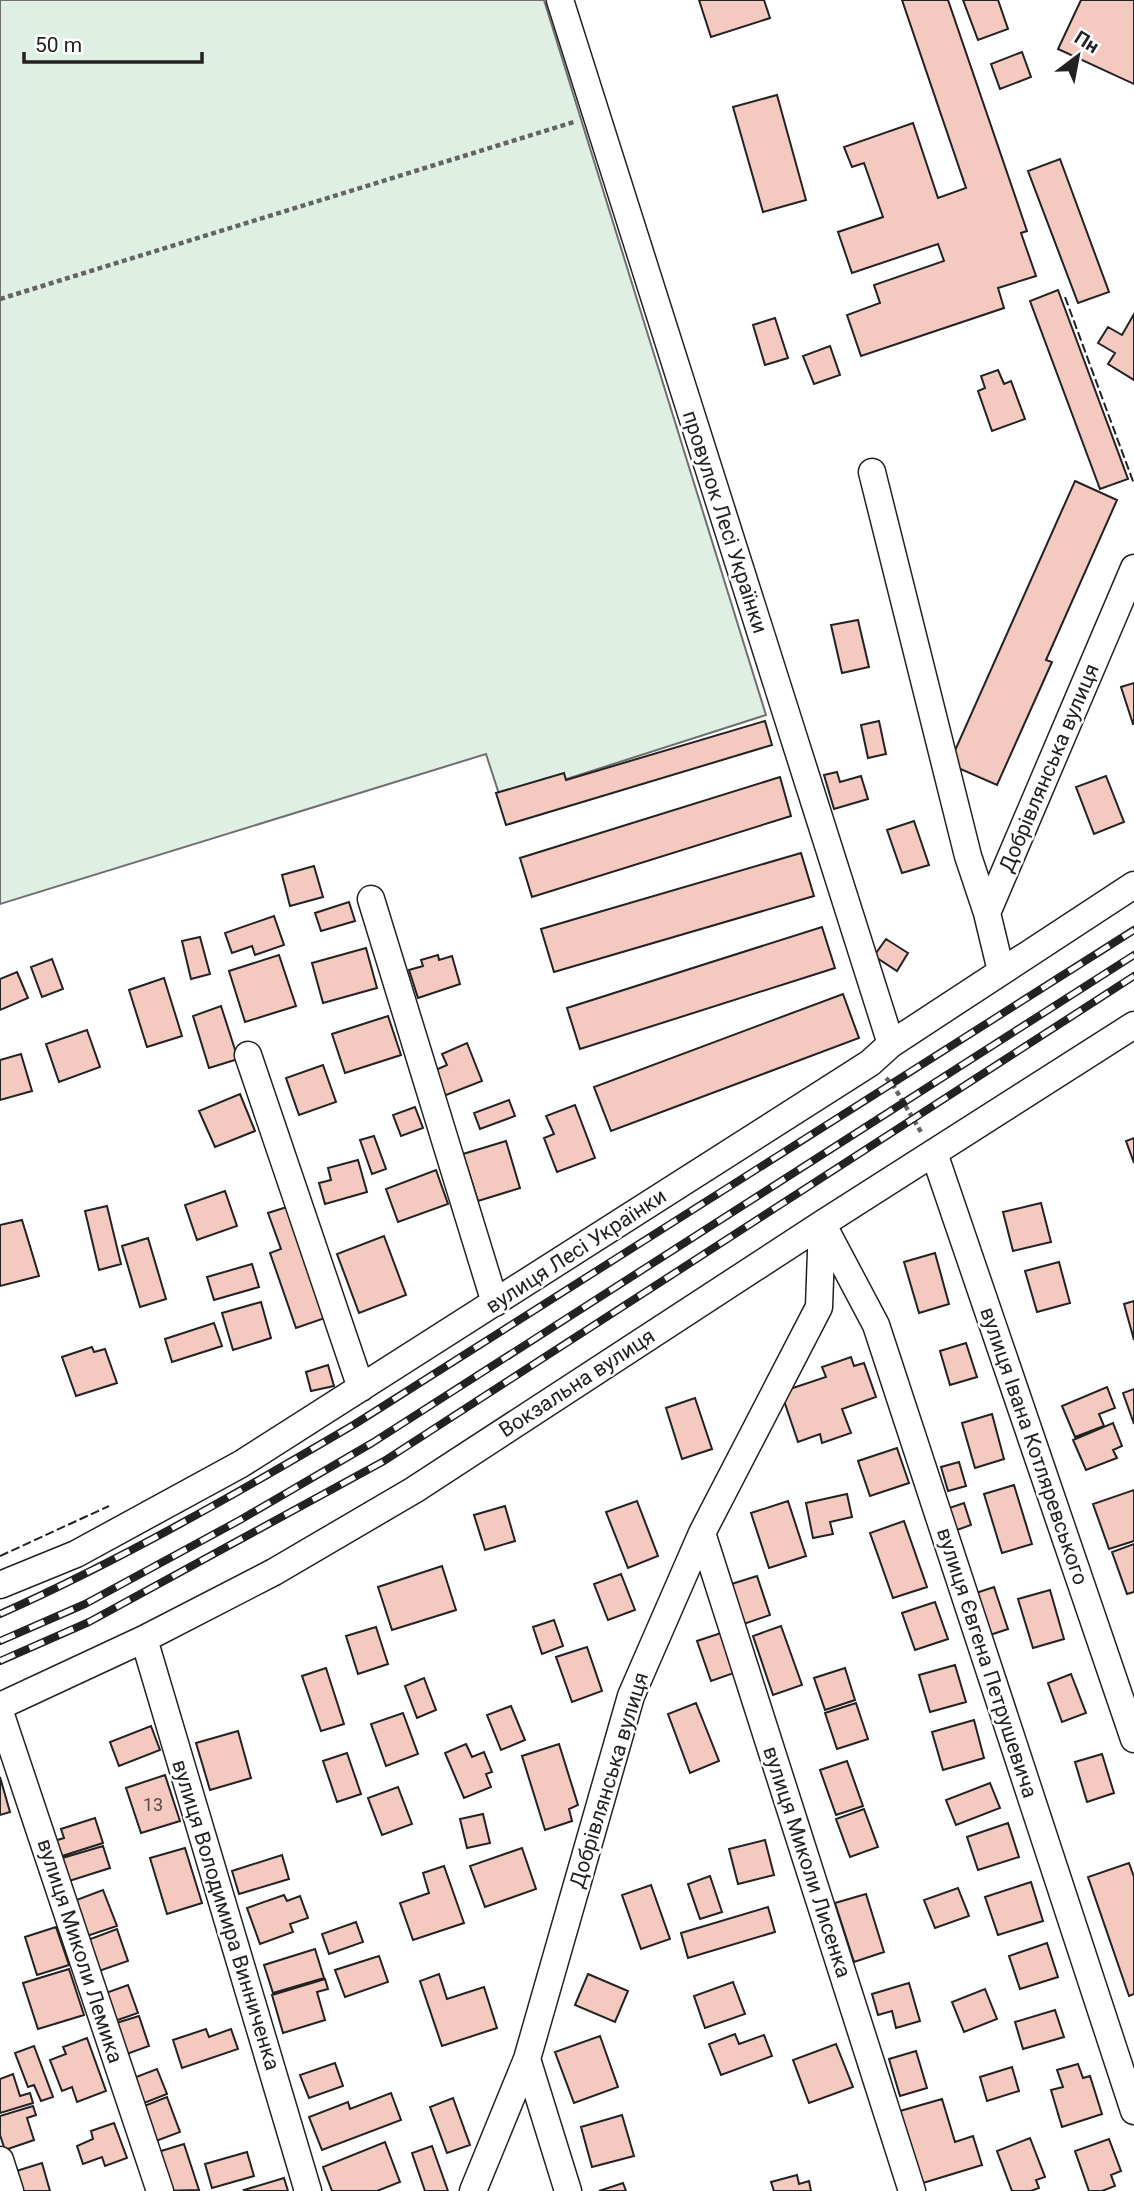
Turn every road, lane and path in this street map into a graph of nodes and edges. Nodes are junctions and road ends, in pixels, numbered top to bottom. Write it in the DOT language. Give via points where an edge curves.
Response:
graph roads {
  1 [pos="560,0"];
  2 [pos="596,115"];
  3 [pos="0,299"];
  4 [pos="872,472"];
  5 [pos="1134,568"];
  6 [pos="1134,885"];
  7 [pos="371,899"];
  8 [pos="987,913"];
  9 [pos="1001,971"];
  10 [pos="1134,1025"];
  11 [pos="891,1044"];
  12 [pos="248,1055"];
  13 [pos="870,1063"];
  14 [pos="933,1153"];
  15 [pos="822,1224"];
  16 [pos="495,1303"];
  17 [pos="361,1388"];
  18 [pos="702,1533"];
  19 [pos="0,1585"];
  20 [pos="144,1639"];
  21 [pos="0,1706"];
  22 [pos="0,1712"];
  23 [pos="1134,1740"];
  24 [pos="527,2059"];
  25 [pos="1134,2110"];
  26 [pos="0,2160"];
  27 [pos="10,2191"];
  28 [pos="160,2191"];
  29 [pos="308,2191"];
  30 [pos="472,2191"];
  31 [pos="568,2191"];
  32 [pos="912,2191"];
  1 -- 2 [label="street, провулок Лесі Українки"];
  2 -- 3 [label="path"];
  2 -- 11 [label="street, провулок Лесі Українки"];
  4 -- 8 [label="street" via="968,856"];
  5 -- 8 [label="street, Добрівлянська вулиця"];
  6 -- 9 [label="street, вулиця Лесі Українки"];
  7 -- 16 [label="street"];
  8 -- 9 [label="street"];
  9 -- 11 [label="street, вулиця Лесі Українки"];
  10 -- 14 [label="street, Вокзальна вулиця"];
  11 -- 13 [label="street, вулиця Лесі Українки"];
  12 -- 17 [label="street"];
  13 -- 14 [label="path" via="893,1085"];
  13 -- 16 [label="street, вулиця Лесі Українки"];
  14 -- 15 [label="street, Вокзальна вулиця"];
  14 -- 23 [label="street, вулиця Івана Котляревського"];
  15 -- 18 [label="street, Добрівлянська вулиця" via="819,1307"];
  15 -- 20 [label="street, Вокзальна вулиця" via="414,1490 274,1572"];
  15 -- 25 [label="street, вулиця Євгена Петрушевича" via="876,1325"];
  16 -- 17 [label="street, вулиця Лесі Українки"];
  17 -- 19 [label="street, вулиця Лесі Українки" via="241,1464 76,1554"];
  18 -- 24 [label="street, Добрівлянська вулиця" via="631,1696"];
  18 -- 32 [label="street, вулиця Миколи Лисенка"];
  20 -- 21 [label="street, Вокзальна вулиця"];
  20 -- 29 [label="street, вулиця Володимира Винниченка"];
  22 -- 28 [label="street, вулиця Миколи Лемика"];
  24 -- 30 [label="street, Добрівлянська вулиця"];
  24 -- 31 [label="street"];
  26 -- 27 [label="street"];
}
